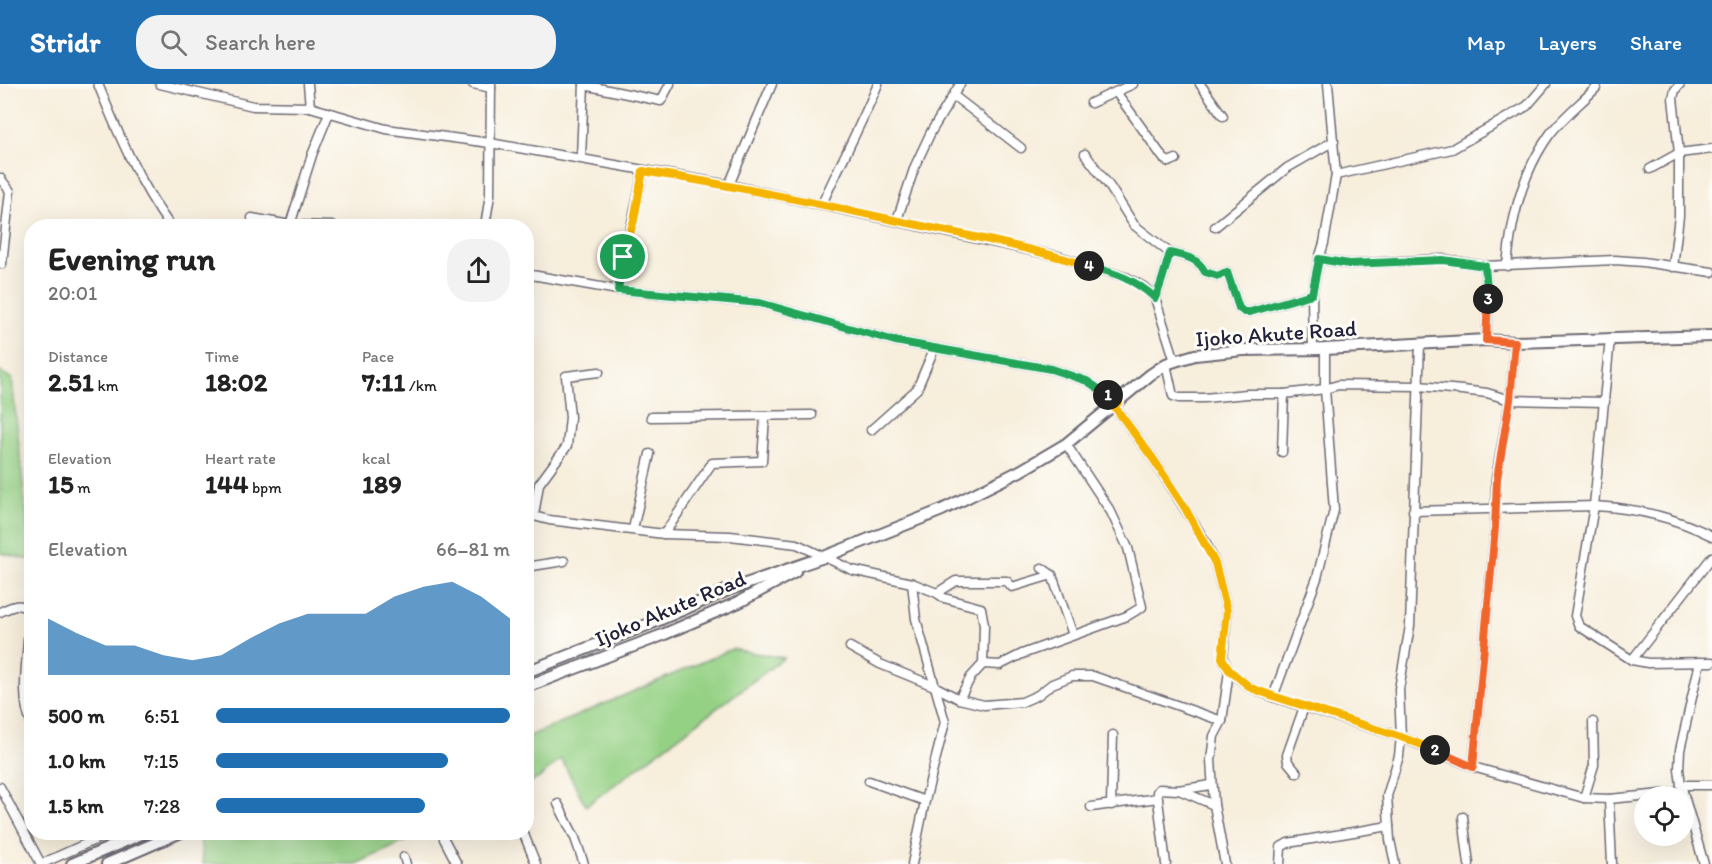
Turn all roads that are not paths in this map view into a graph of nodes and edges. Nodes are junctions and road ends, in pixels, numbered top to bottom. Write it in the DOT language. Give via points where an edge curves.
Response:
graph roads {
  1 [pos="98,84"];
  2 [pos="160,84"];
  3 [pos="207,84"];
  4 [pos="308,84"];
  5 [pos="474,84"];
  6 [pos="670,84"];
  7 [pos="772,84"];
  8 [pos="878,84"];
  9 [pos="960,84"];
  10 [pos="1132,84"];
  11 [pos="1200,84"];
  12 [pos="1328,84"];
  13 [pos="1546,84"];
  14 [pos="1680,84"];
  15 [pos="584,85"];
  16 [pos="491,86"];
  17 [pos="1596,88"];
  18 [pos="1116,92"];
  19 [pos="212,95"];
  20 [pos="954,96"];
  21 [pos="1091,103"];
  22 [pos="310,107"];
  23 [pos="329,113"];
  24 [pos="1223,116"];
  25 [pos="1334,141"];
  26 [pos="490,143"];
  27 [pos="1021,148"];
  28 [pos="1712,149"];
  29 [pos="1679,153"];
  30 [pos="1084,154"];
  31 [pos="581,158"];
  32 [pos="1176,159"];
  33 [pos="1650,169"];
  34 [pos="643,171"];
  35 [pos="1336,175"];
  36 [pos="0,178"];
  37 [pos="729,185"];
  38 [pos="822,204"];
  39 [pos="252,218"];
  40 [pos="165,219"];
  41 [pos="257,219"];
  42 [pos="292,219"];
  43 [pos="487,219"];
  44 [pos="897,220"];
  45 [pos="1215,227"];
  46 [pos="1170,253"];
  47 [pos="1319,259"];
  48 [pos="2,264"];
  49 [pos="1485,266"];
  50 [pos="1507,266"];
  51 [pos="1673,267"];
  52 [pos="1712,272"];
  53 [pos="534,275"];
  54 [pos="618,290"];
  55 [pos="1312,294"];
  56 [pos="1155,298"];
  57 [pos="1712,336"];
  58 [pos="1610,338"];
  59 [pos="1486,340"];
  60 [pos="1515,342"];
  61 [pos="1420,343"];
  62 [pos="934,349"];
  63 [pos="1319,349"];
  64 [pos="1170,363"];
  65 [pos="599,372"];
  66 [pos="1419,386"];
  67 [pos="1325,389"];
  68 [pos="1284,394"];
  69 [pos="1510,400"];
  70 [pos="1605,402"];
  71 [pos="1116,404"];
  72 [pos="812,415"];
  73 [pos="765,416"];
  74 [pos="651,417"];
  75 [pos="872,430"];
  76 [pos="1066,444"];
  77 [pos="1282,452"];
  78 [pos="650,454"];
  79 [pos="534,501"];
  80 [pos="1594,506"];
  81 [pos="1496,509"];
  82 [pos="1413,511"];
  83 [pos="534,515"];
  84 [pos="633,529"];
  85 [pos="664,534"];
  86 [pos="1712,536"];
  87 [pos="824,557"];
  88 [pos="564,561"];
  89 [pos="1710,564"];
  90 [pos="534,566"];
  91 [pos="1042,568"];
  92 [pos="1052,575"];
  93 [pos="912,583"];
  94 [pos="938,593"];
  95 [pos="24,606"];
  96 [pos="0,612"];
  97 [pos="1073,635"];
  98 [pos="850,647"];
  99 [pos="1632,660"];
  100 [pos="1700,662"];
  101 [pos="1712,662"];
  102 [pos="983,664"];
  103 [pos="534,669"];
  104 [pos="1229,670"];
  105 [pos="534,684"];
  106 [pos="934,686"];
  107 [pos="1273,696"];
  108 [pos="960,699"];
  109 [pos="1304,707"];
  110 [pos="1222,721"];
  111 [pos="1593,722"];
  112 [pos="1113,735"];
  113 [pos="1401,737"];
  114 [pos="1473,767"];
  115 [pos="1297,773"];
  116 [pos="869,781"];
  117 [pos="1211,784"];
  118 [pos="1712,784"];
  119 [pos="1682,786"];
  120 [pos="1694,786"];
  121 [pos="0,787"];
  122 [pos="1178,790"];
  123 [pos="1634,795"];
  124 [pos="1158,798"];
  125 [pos="1584,798"];
  126 [pos="1609,799"];
  127 [pos="925,801"];
  128 [pos="558,804"];
  129 [pos="1112,805"];
  130 [pos="1214,805"];
  131 [pos="1091,807"];
  132 [pos="1463,817"];
  133 [pos="1389,826"];
  134 [pos="1694,829"];
  135 [pos="24,832"];
  136 [pos="28,840"];
  137 [pos="94,840"];
  138 [pos="128,840"];
  139 [pos="163,840"];
  140 [pos="445,840"];
  141 [pos="526,840"];
  142 [pos="41,864"];
  143 [pos="72,864"];
  144 [pos="107,864"];
  145 [pos="457,864"];
  146 [pos="536,864"];
  147 [pos="584,864"];
  148 [pos="912,864"];
  149 [pos="1166,864"];
  150 [pos="1225,864"];
  151 [pos="1280,864"];
  152 [pos="1395,864"];
  153 [pos="1469,864"];
  154 [pos="1612,864"];
  155 [pos="1704,864"];
  1 -- 40 [label="street" via="122,144"];
  2 -- 19 [label="street"];
  3 -- 19 [label="street"];
  4 -- 22 [label="street"];
  5 -- 16 [label="street"];
  6 -- 15 [label="street" via="661,102"];
  7 -- 37 [label="street"];
  8 -- 38 [label="street"];
  9 -- 20 [label="street"];
  10 -- 18 [label="street"];
  11 -- 24 [label="street"];
  12 -- 25 [label="street"];
  13 -- 35 [label="street" via="1527,106 1452,149"];
  14 -- 29 [label="street" via="1673,98"];
  15 -- 31 [label="street"];
  16 -- 26 [label="street"];
  17 -- 50 [label="street" via="1550,135 1538,155 1510,231"];
  18 -- 21 [label="street"];
  18 -- 32 [label="street" via="1164,159"];
  19 -- 22 [label="street" via="253,106"];
  20 -- 27 [label="street"];
  20 -- 44 [label="street" via="915,166"];
  22 -- 23 [label="street"];
  23 -- 26 [label="street" via="386,129"];
  23 -- 42 [label="street"];
  25 -- 35 [label="street"];
  25 -- 45 [label="street" via="1287,168"];
  26 -- 31 [label="street"];
  26 -- 43 [label="street"];
  28 -- 29 [label="street"];
  29 -- 33 [label="street"];
  29 -- 51 [label="street"];
  30 -- 46 [label="street" via="1134,225"];
  31 -- 34 [label="street"];
  34 -- 37 [label="street"];
  34 -- 54 [label="street"];
  35 -- 47 [label="street"];
  36 -- 48 [label="street" via="10,191"];
  37 -- 38 [label="street"];
  38 -- 44 [label="street"];
  39 -- 41 [label="street"];
  44 -- 56 [label="street" via="1061,257 1128,278"];
  46 -- 55 [label="street" via="1200,263 1211,274 1227,272 1239,308 1244,312"];
  46 -- 56 [label="street"];
  47 -- 49 [label="street" via="1349,264 1443,260"];
  47 -- 55 [label="street"];
  49 -- 50 [label="street"];
  49 -- 59 [label="street"];
  50 -- 51 [label="street" via="1615,260"];
  51 -- 52 [label="street"];
  53 -- 54 [label="street"];
  54 -- 62 [label="street" via="760,303"];
  55 -- 63 [label="street"];
  56 -- 64 [label="street"];
  57 -- 58 [label="main road, Ijoko Akute Road"];
  58 -- 60 [label="main road, Ijoko Akute Road"];
  58 -- 70 [label="street"];
  59 -- 60 [label="main road, Ijoko Akute Road"];
  59 -- 61 [label="main road, Ijoko Akute Road"];
  60 -- 69 [label="street"];
  61 -- 63 [label="main road, Ijoko Akute Road"];
  61 -- 66 [label="street"];
  62 -- 71 [label="street" via="1051,369 1087,381"];
  62 -- 75 [label="street" via="917,389"];
  63 -- 64 [label="main road, Ijoko Akute Road" via="1244,350 1194,355"];
  63 -- 67 [label="street"];
  64 -- 68 [label="street" via="1173,396 1179,398"];
  64 -- 71 [label="main road, Ijoko Akute Road"];
  65 -- 79 [label="street" via="566,376 570,417 567,446 539,484"];
  66 -- 67 [label="street" via="1338,385"];
  66 -- 69 [label="street" via="1487,393"];
  66 -- 82 [label="street"];
  67 -- 68 [label="street"];
  67 -- 107 [label="street" via="1332,523 1317,578"];
  68 -- 77 [label="street"];
  69 -- 70 [label="street"];
  69 -- 81 [label="street"];
  70 -- 80 [label="street"];
  71 -- 76 [label="main road, Ijoko Akute Road"];
  71 -- 104 [label="street" via="1173,489 1215,563 1227,611 1222,658"];
  72 -- 73 [label="street"];
  73 -- 74 [label="street"];
  73 -- 85 [label="street" via="762,461 712,463"];
  76 -- 87 [label="main road, Ijoko Akute Road" via="942,510"];
  76 -- 97 [label="street" via="1112,512 1128,548 1142,607"];
  78 -- 84 [label="street"];
  80 -- 81 [label="street"];
  80 -- 86 [label="street" via="1653,513"];
  80 -- 99 [label="street" via="1575,616 1579,626"];
  81 -- 82 [label="street"];
  81 -- 114 [label="street"];
  82 -- 113 [label="street" via="1410,626 1399,688"];
  83 -- 84 [label="street"];
  84 -- 85 [label="street"];
  85 -- 87 [label="street" via="797,544"];
  87 -- 93 [label="street" via="852,570"];
  87 -- 103 [label="main road, Ijoko Akute Road" via="728,590"];
  87 -- 105 [label="main road, Ijoko Akute Road" via="739,602"];
  88 -- 90 [label="street"];
  89 -- 99 [label="street"];
  91 -- 92 [label="street"];
  92 -- 94 [label="street" via="1012,587 1007,581 956,581"];
  92 -- 97 [label="street"];
  93 -- 94 [label="street"];
  93 -- 106 [label="street" via="916,619"];
  94 -- 102 [label="street" via="981,608"];
  95 -- 96 [label="street"];
  97 -- 102 [label="street" via="1000,665"];
  98 -- 106 [label="street"];
  99 -- 100 [label="street"];
  100 -- 101 [label="street"];
  100 -- 119 [label="street" via="1680,750"];
  102 -- 108 [label="street"];
  104 -- 107 [label="street" via="1251,688"];
  104 -- 110 [label="street"];
  106 -- 108 [label="street"];
  106 -- 127 [label="street" via="945,722"];
  107 -- 109 [label="street"];
  108 -- 110 [label="street" via="984,705 1022,702 1072,676 1093,676"];
  109 -- 113 [label="street"];
  109 -- 115 [label="street" via="1287,755"];
  110 -- 117 [label="street" via="1214,736"];
  111 -- 125 [label="street" via="1594,765"];
  112 -- 129 [label="street"];
  113 -- 114 [label="street"];
  113 -- 133 [label="street" via="1388,796"];
  114 -- 125 [label="street"];
  116 -- 127 [label="street"];
  117 -- 122 [label="street"];
  117 -- 130 [label="street"];
  118 -- 120 [label="street"];
  121 -- 135 [label="street"];
  122 -- 124 [label="street" via="1159,789"];
  122 -- 130 [label="street"];
  123 -- 126 [label="street"];
  124 -- 129 [label="street"];
  124 -- 149 [label="street"];
  125 -- 126 [label="street"];
  126 -- 154 [label="street"];
  127 -- 148 [label="street"];
  128 -- 147 [label="street"];
  129 -- 131 [label="street"];
  130 -- 150 [label="street"];
  132 -- 153 [label="street"];
  133 -- 151 [label="street" via="1288,843 1281,846"];
  133 -- 152 [label="street"];
  134 -- 155 [label="street"];
  136 -- 142 [label="street"];
  137 -- 142 [label="street"];
  138 -- 143 [label="main road"];
  139 -- 144 [label="main road"];
  140 -- 145 [label="street"];
  141 -- 146 [label="street"];
}
